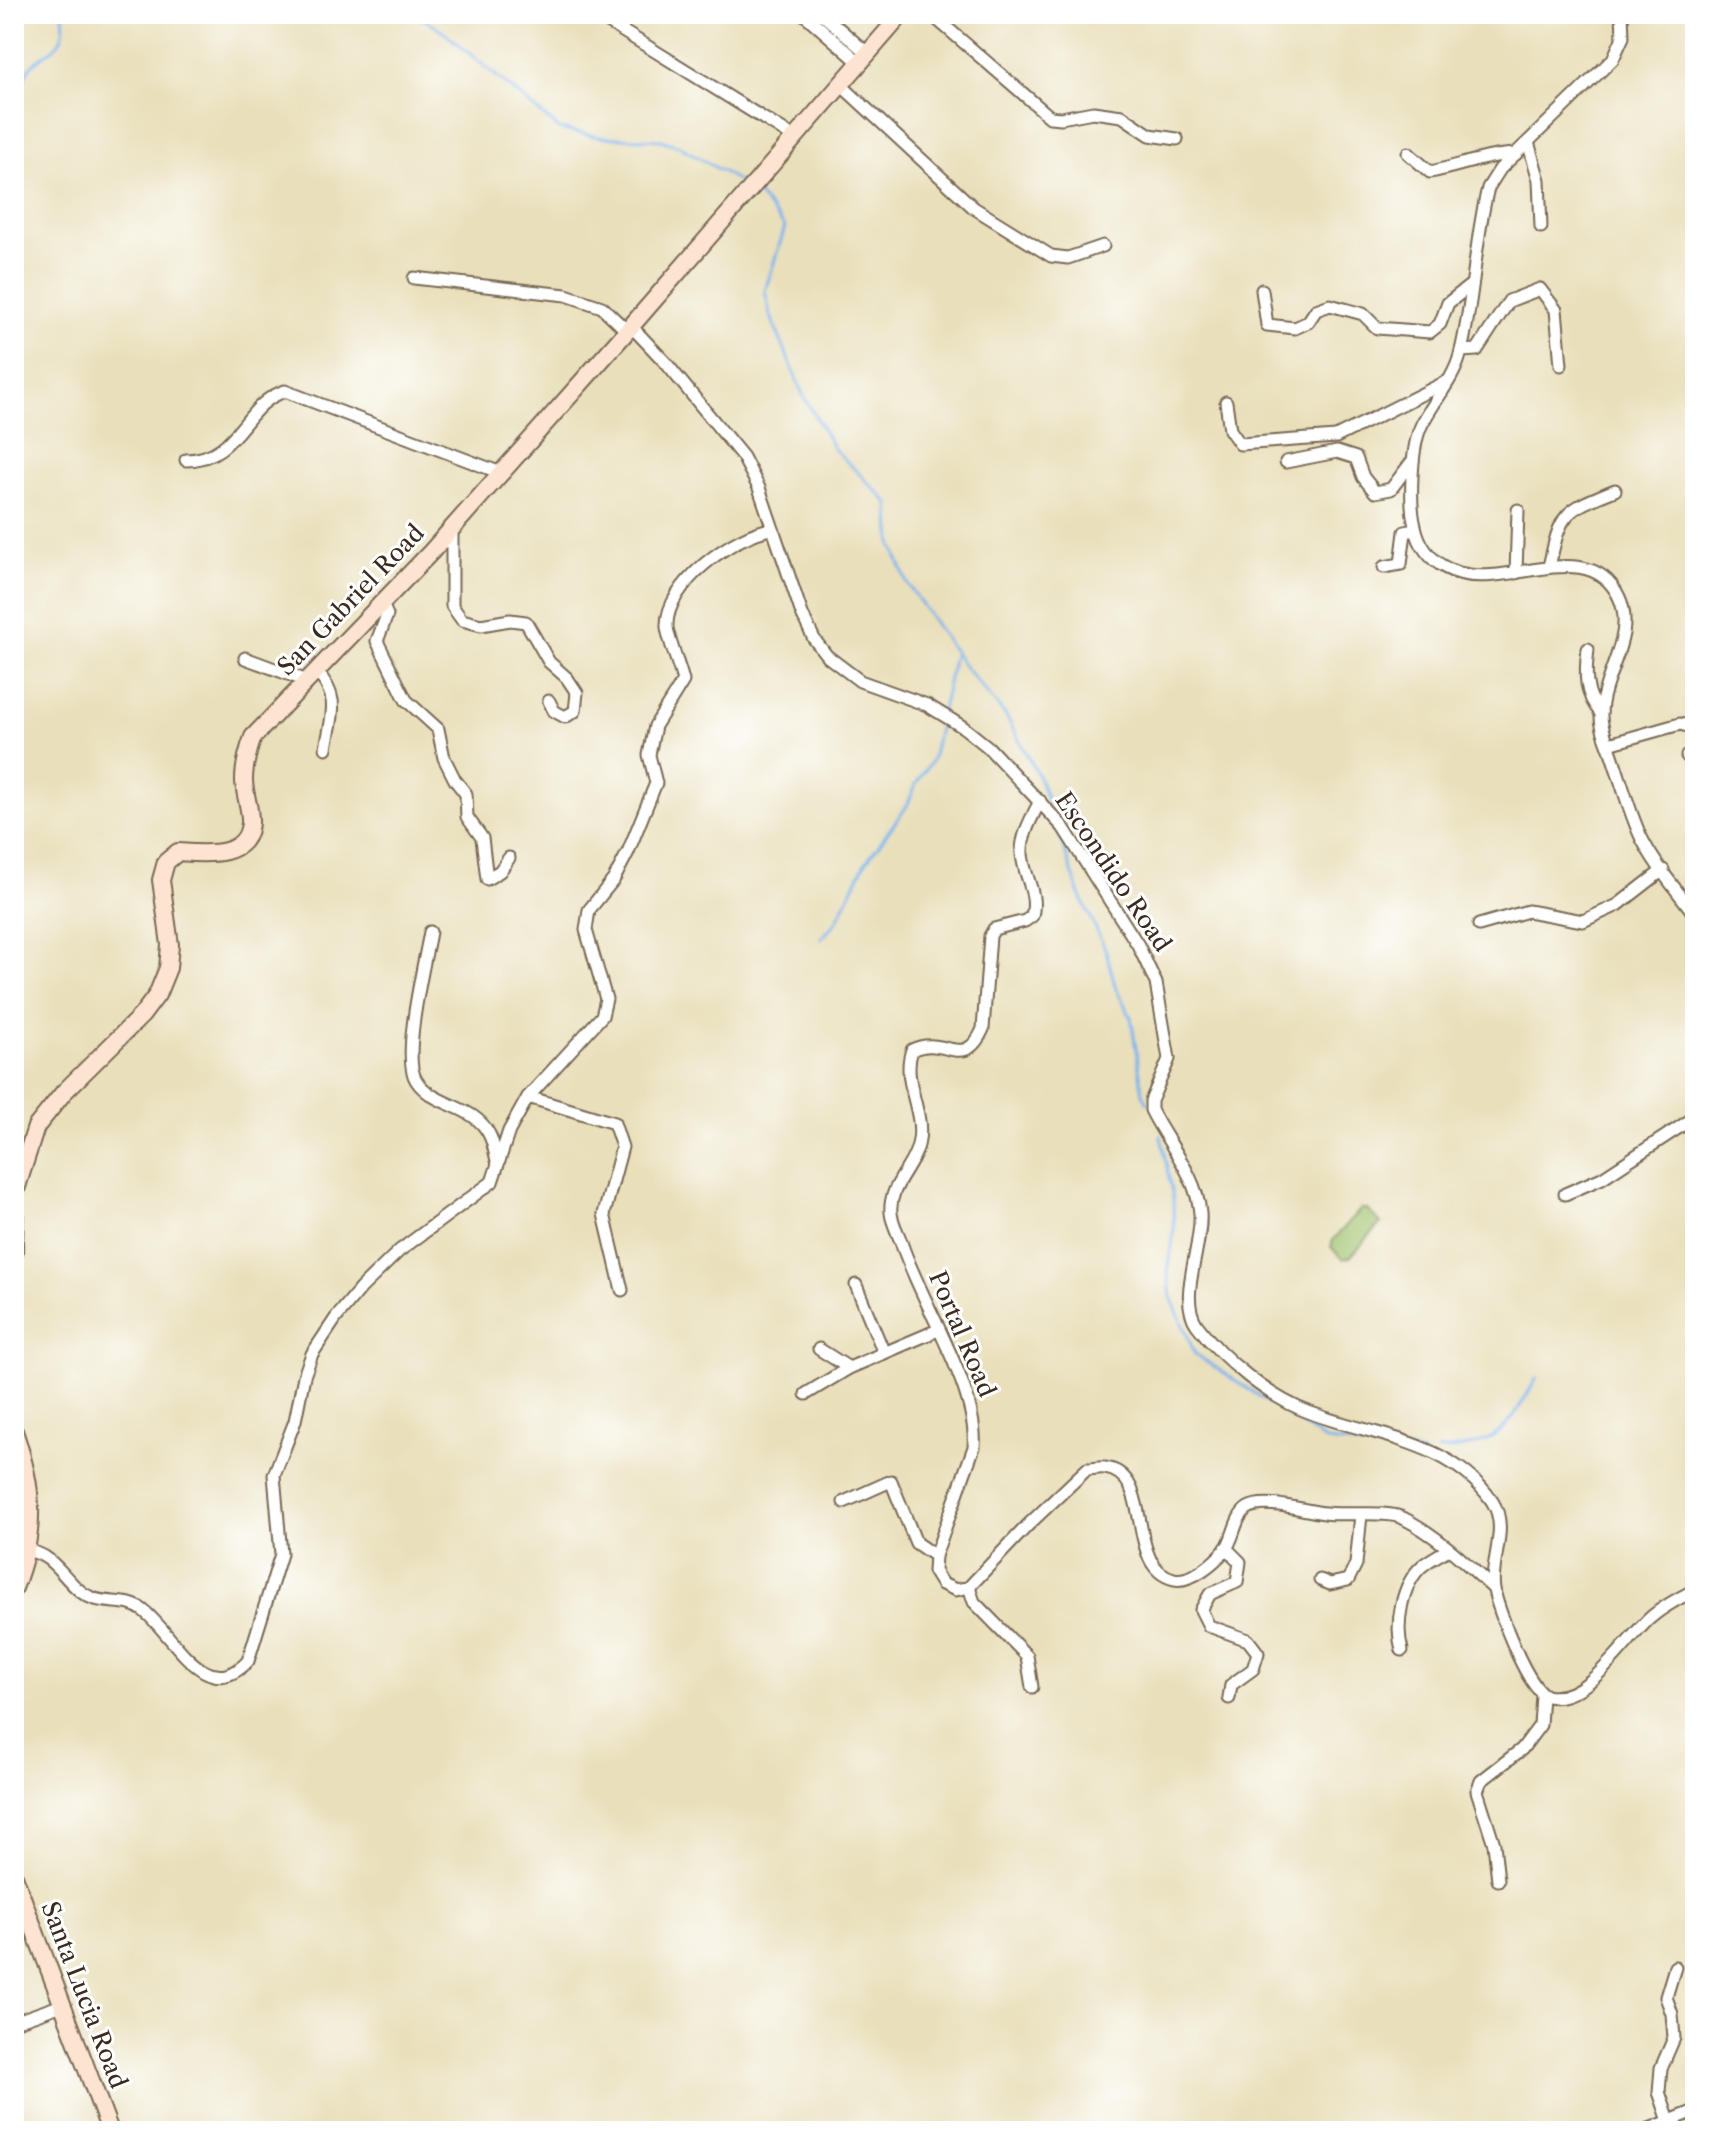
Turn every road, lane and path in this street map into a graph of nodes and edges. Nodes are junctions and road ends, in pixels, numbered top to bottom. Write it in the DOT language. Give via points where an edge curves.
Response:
graph roads {
  1 [pos="804,14"];
  2 [pos="822,14"];
  3 [pos="902,14"];
  4 [pos="931,14"];
  5 [pos="1622,14"];
  6 [pos="608,22"];
  7 [pos="864,58"];
  8 [pos="841,85"];
  9 [pos="795,138"];
  10 [pos="1177,139"];
  11 [pos="1528,142"];
  12 [pos="1408,153"];
  13 [pos="1516,154"];
  14 [pos="1541,227"];
  15 [pos="1103,246"];
  16 [pos="414,278"];
  17 [pos="1471,285"];
  18 [pos="1262,290"];
  19 [pos="629,329"];
  20 [pos="1461,351"];
  21 [pos="1561,365"];
  22 [pos="1446,382"];
  23 [pos="1226,402"];
  24 [pos="186,460"];
  25 [pos="1414,460"];
  26 [pos="1286,462"];
  27 [pos="501,473"];
  28 [pos="1615,490"];
  29 [pos="1518,510"];
  30 [pos="452,528"];
  31 [pos="772,529"];
  32 [pos="1415,530"];
  33 [pos="1384,567"];
  34 [pos="1549,567"];
  35 [pos="1516,573"];
  36 [pos="382,604"];
  37 [pos="1588,649"];
  38 [pos="245,658"];
  39 [pos="312,676"];
  40 [pos="549,701"];
  41 [pos="1601,713"];
  42 [pos="1695,728"];
  43 [pos="1609,744"];
  44 [pos="326,748"];
  45 [pos="1040,801"];
  46 [pos="509,858"];
  47 [pos="1663,870"];
  48 [pos="1695,915"];
  49 [pos="1479,925"];
  50 [pos="430,932"];
  51 [pos="528,1097"];
  52 [pos="1695,1117"];
  53 [pos="498,1165"];
  54 [pos="1565,1194"];
  55 [pos="14,1253"];
  56 [pos="856,1285"];
  57 [pos="622,1290"];
  58 [pos="938,1330"];
  59 [pos="819,1349"];
  60 [pos="884,1353"];
  61 [pos="849,1368"];
  62 [pos="806,1394"];
  63 [pos="14,1431"];
  64 [pos="844,1502"];
  65 [pos="1361,1515"];
  66 [pos="1226,1548"];
  67 [pos="1449,1549"];
  68 [pos="28,1550"];
  69 [pos="935,1556"];
  70 [pos="1320,1580"];
  71 [pos="969,1587"];
  72 [pos="14,1588"];
  73 [pos="1494,1589"];
  74 [pos="1695,1590"];
  75 [pos="1402,1650"];
  76 [pos="1032,1687"];
  77 [pos="1542,1695"];
  78 [pos="1229,1698"];
  79 [pos="14,1876"];
  80 [pos="1498,1880"];
  81 [pos="1675,1967"];
  82 [pos="62,2005"];
  83 [pos="14,2022"];
  84 [pos="1695,2111"];
  85 [pos="1669,2121"];
  86 [pos="110,2131"];
  87 [pos="1644,2131"];
  1 -- 7 [label="street"];
  2 -- 7 [label="street"];
  3 -- 7 [label="street, San Gabriel Road"];
  4 -- 10 [label="street" via="1050,117 1093,112 1122,116 1150,135"];
  5 -- 11 [label="street" via="1623,37 1613,59"];
  6 -- 9 [label="street"];
  7 -- 8 [label="street, San Gabriel Road"];
  8 -- 9 [label="street, San Gabriel Road"];
  8 -- 15 [label="street" via="974,208 1051,256 1068,258"];
  9 -- 19 [label="street, San Gabriel Road"];
  11 -- 13 [label="street"];
  11 -- 14 [label="street" via="1539,180"];
  12 -- 13 [label="street" via="1430,172 1492,154"];
  13 -- 17 [label="street" via="1488,188"];
  16 -- 19 [label="street, Escondido Road" via="566,295 602,307"];
  17 -- 18 [label="street" via="1448,303 1440,324 1430,332 1377,328 1363,314 1330,305 1295,328 1267,325"];
  17 -- 20 [label="street"];
  19 -- 27 [label="street, San Gabriel Road"];
  19 -- 31 [label="street, Escondido Road" via="735,445 759,488"];
  20 -- 21 [label="street" via="1477,350 1509,301 1540,289 1556,310"];
  20 -- 22 [label="street"];
  22 -- 23 [label="street" via="1336,437 1293,442 1240,444 1230,430"];
  22 -- 25 [label="street" via="1418,433"];
  24 -- 27 [label="street" via="203,460 226,447 272,395 285,391"];
  25 -- 26 [label="street" via="1391,489 1375,492 1356,458 1337,452"];
  25 -- 32 [label="street"];
  27 -- 30 [label="street, San Gabriel Road"];
  28 -- 34 [label="street" via="1578,505 1558,525"];
  29 -- 35 [label="street"];
  30 -- 36 [label="street, San Gabriel Road"];
  30 -- 40 [label="street" via="452,606 462,620 481,625 526,622 549,662 577,693 575,711 565,717"];
  31 -- 45 [label="street, Escondido Road" via="802,614 827,656 860,681 927,705 963,727"];
  31 -- 51 [label="street" via="716,555 676,595 667,626 683,681 655,726 649,755 656,783 614,879 589,910 586,930 606,999 602,1016"];
  32 -- 33 [label="street" via="1405,532 1401,564"];
  32 -- 35 [label="street" via="1435,562 1454,572 1475,577"];
  34 -- 35 [label="street"];
  34 -- 41 [label="street" via="1595,571 1614,588 1623,607 1625,629"];
  36 -- 39 [label="street, San Gabriel Road"];
  36 -- 46 [label="street" via="387,615 377,641 406,700 438,729 444,758 466,794 467,817 482,838 487,879"];
  37 -- 41 [label="street" via="1585,672 1591,702"];
  38 -- 39 [label="street"];
  39 -- 44 [label="street" via="330,685 333,707"];
  39 -- 55 [label="street, San Gabriel Road" via="253,737 245,759 250,822 246,839 232,850 178,852 166,862 161,880 168,968 142,1015 36,1127 15,1193"];
  41 -- 43 [label="street"];
  42 -- 43 [label="street" via="1680,724"];
  43 -- 47 [label="street" via="1641,837"];
  45 -- 58 [label="street, Portal Road" via="1022,852 1035,907 1025,921 994,929 990,936 983,1029 977,1043 969,1050 923,1045 912,1050 908,1060 919,1142 890,1212"];
  45 -- 73 [label="street, Escondido Road" via="1063,827 1156,983 1169,1059 1150,1105 1200,1209 1189,1300 1194,1321 1278,1397 1309,1413 1422,1447 1458,1466 1486,1494 1499,1518"];
  47 -- 48 [label="street"];
  47 -- 49 [label="street" via="1618,905 1583,921 1528,911"];
  50 -- 53 [label="street" via="410,1047 414,1078 432,1097 464,1109 489,1133"];
  51 -- 53 [label="street"];
  51 -- 57 [label="street" via="614,1123 622,1147 604,1214"];
  52 -- 54 [label="street" via="1602,1178"];
  53 -- 68 [label="street" via="492,1182 399,1251 361,1288 312,1354 274,1475 281,1554 248,1661 237,1673 207,1675 145,1611 131,1602 93,1598 46,1558"];
  56 -- 60 [label="street"];
  58 -- 60 [label="street"];
  58 -- 69 [label="street, Portal Road" via="975,1428 974,1447"];
  59 -- 61 [label="street"];
  60 -- 61 [label="street"];
  61 -- 62 [label="street"];
  63 -- 68 [label="street" via="31,1493"];
  64 -- 69 [label="street" via="891,1481 916,1543"];
  65 -- 66 [label="street" via="1259,1503 1245,1510"];
  65 -- 67 [label="street" via="1400,1516"];
  65 -- 70 [label="street" via="1356,1564 1348,1580"];
  66 -- 71 [label="street" via="1194,1576 1177,1580 1163,1574 1150,1561 1135,1496 1125,1478 1107,1468 1087,1469"];
  66 -- 78 [label="street" via="1240,1562 1237,1582 1210,1594 1201,1610 1209,1626 1248,1640 1258,1653 1253,1669 1231,1685"];
  67 -- 73 [label="street"];
  67 -- 75 [label="street" via="1421,1567 1405,1591"];
  68 -- 72 [label="street"];
  69 -- 71 [label="street" via="934,1571 942,1584 956,1590"];
  71 -- 76 [label="street" via="974,1602 1027,1656"];
  73 -- 77 [label="street, Escondido Road" via="1523,1667"];
  74 -- 77 [label="street" via="1649,1619 1581,1689"];
  77 -- 80 [label="street" via="1540,1725 1522,1749 1481,1781 1477,1791 1494,1844"];
  79 -- 82 [label="street, Santa Lucia Road"];
  81 -- 85 [label="street" via="1666,1997 1674,2038 1661,2068 1659,2092"];
  82 -- 83 [label="street"];
  82 -- 86 [label="street, Santa Lucia Road"];
  84 -- 85 [label="street"];
  85 -- 87 [label="street"];
}
